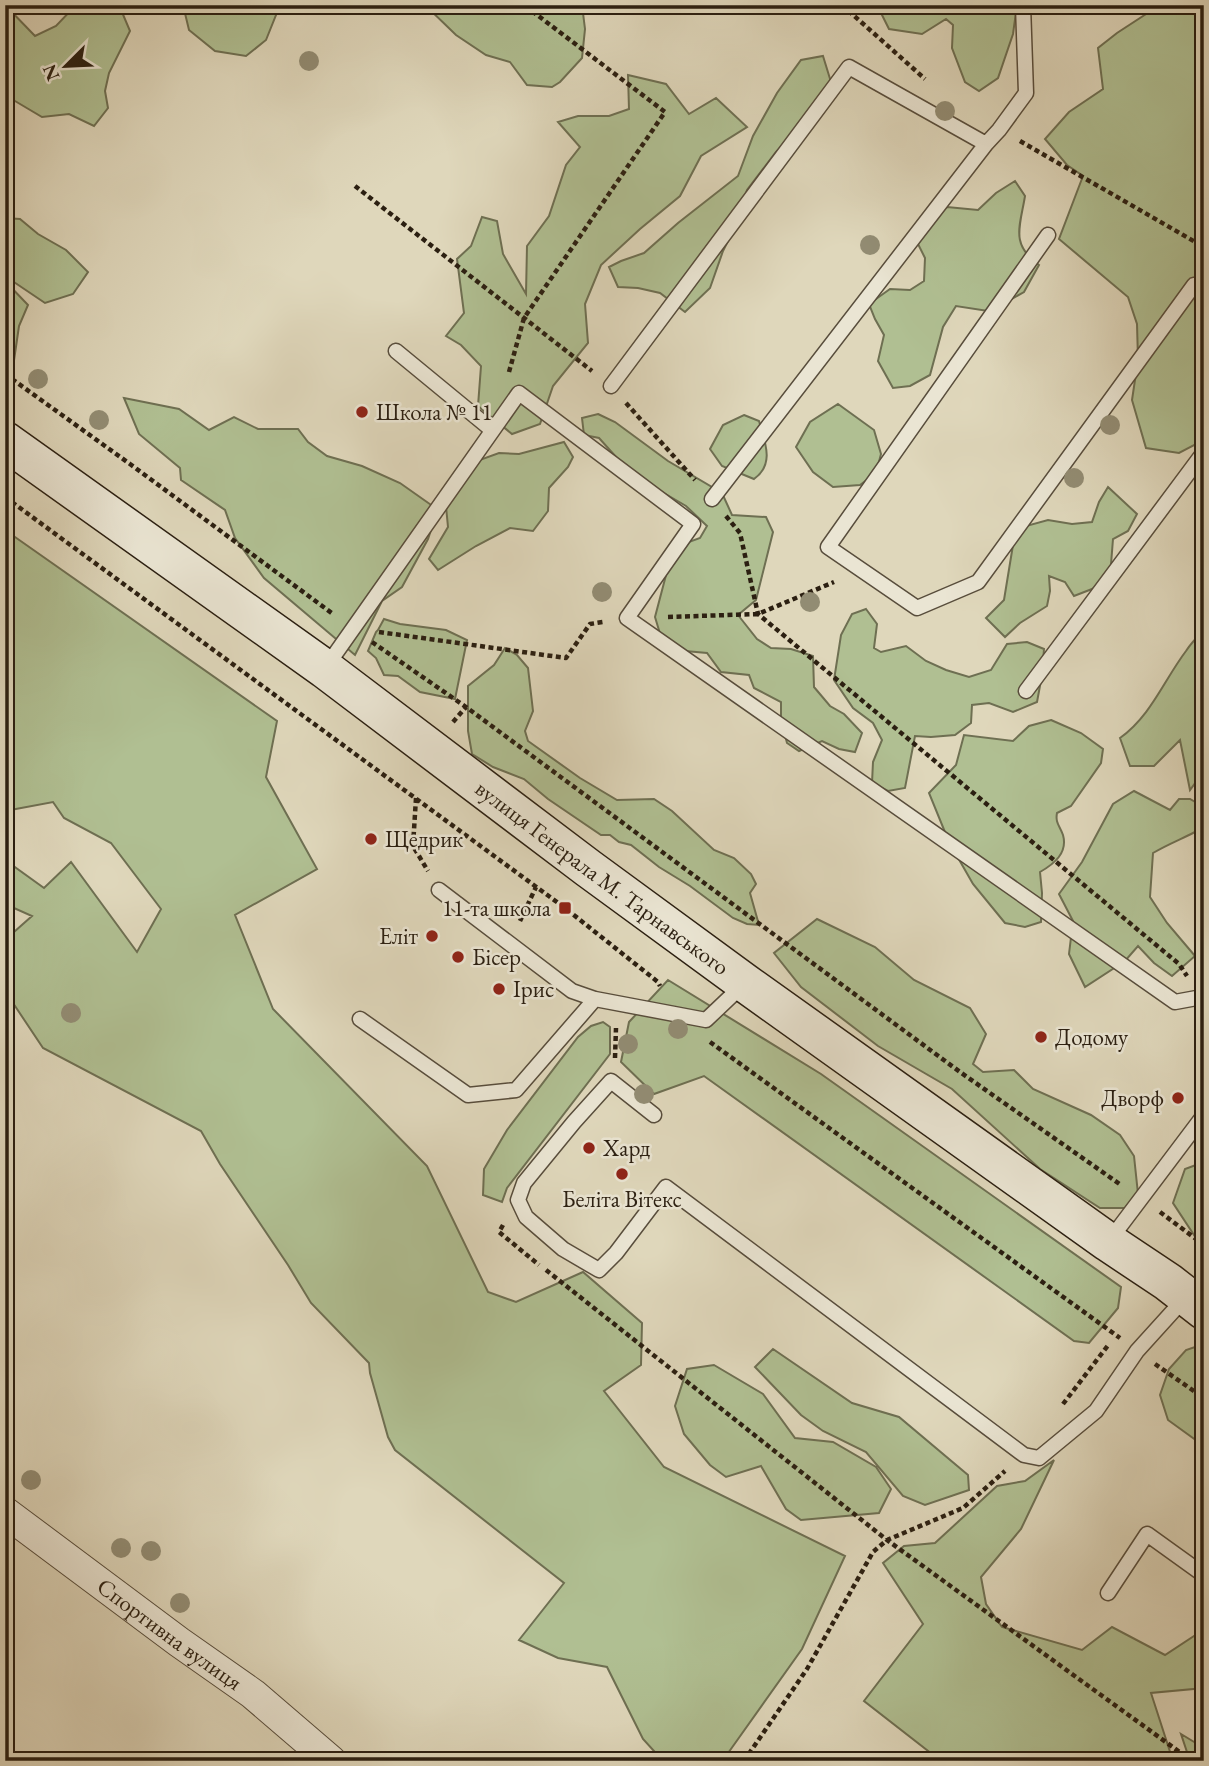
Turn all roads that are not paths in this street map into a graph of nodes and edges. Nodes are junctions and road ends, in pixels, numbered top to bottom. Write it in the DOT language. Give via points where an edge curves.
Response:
graph roads {
  1 [pos="1023,5"];
  2 [pos="986,144"];
  3 [pos="1048,235"];
  4 [pos="1204,284"];
  5 [pos="396,351"];
  6 [pos="611,386"];
  7 [pos="492,430"];
  8 [pos="5,441"];
  9 [pos="1204,452"];
  10 [pos="712,499"];
  11 [pos="325,669"];
  12 [pos="1026,691"];
  13 [pos="439,890"];
  14 [pos="745,983"];
  15 [pos="1203,996"];
  16 [pos="595,999"];
  17 [pos="360,1019"];
  18 [pos="654,1115"];
  19 [pos="1204,1115"];
  20 [pos="1108,1242"];
  21 [pos="1195,1304"];
  22 [pos="5,1512"];
  23 [pos="1204,1575"];
  24 [pos="1108,1593"];
  25 [pos="331,1761"];
  1 -- 2 [label="lane" via="1026,93"];
  2 -- 6 [label="lane" via="849,67"];
  2 -- 10 [label="lane"];
  3 -- 4 [label="lane" via="828,547 917,608 978,582 1194,285"];
  5 -- 7 [label="lane"];
  7 -- 11 [label="lane"];
  7 -- 15 [label="lane" via="519,393 693,524 627,618 1175,1002"];
  8 -- 11 [label="main road, вулиця Генерала М. Тарнавського"];
  9 -- 12 [label="lane"];
  11 -- 14 [label="main road, вулиця Генерала М. Тарнавського"];
  13 -- 16 [label="lane" via="572,991"];
  14 -- 16 [label="lane" via="706,1020"];
  14 -- 20 [label="main road, вулиця Генерала М. Тарнавського"];
  16 -- 17 [label="lane" via="516,1090 468,1094"];
  18 -- 21 [label="lane" via="611,1081 524,1183 518,1200 526,1217 563,1249 599,1270 666,1187 1024,1455 1039,1458 1096,1411 1137,1351"];
  19 -- 20 [label="lane"];
  20 -- 21 [label="main road, вулиця Генерала М. Тарнавського"];
  22 -- 25 [label="street, Спортивна вулиця" via="253,1693"];
  23 -- 24 [label="lane" via="1147,1534"];
}
